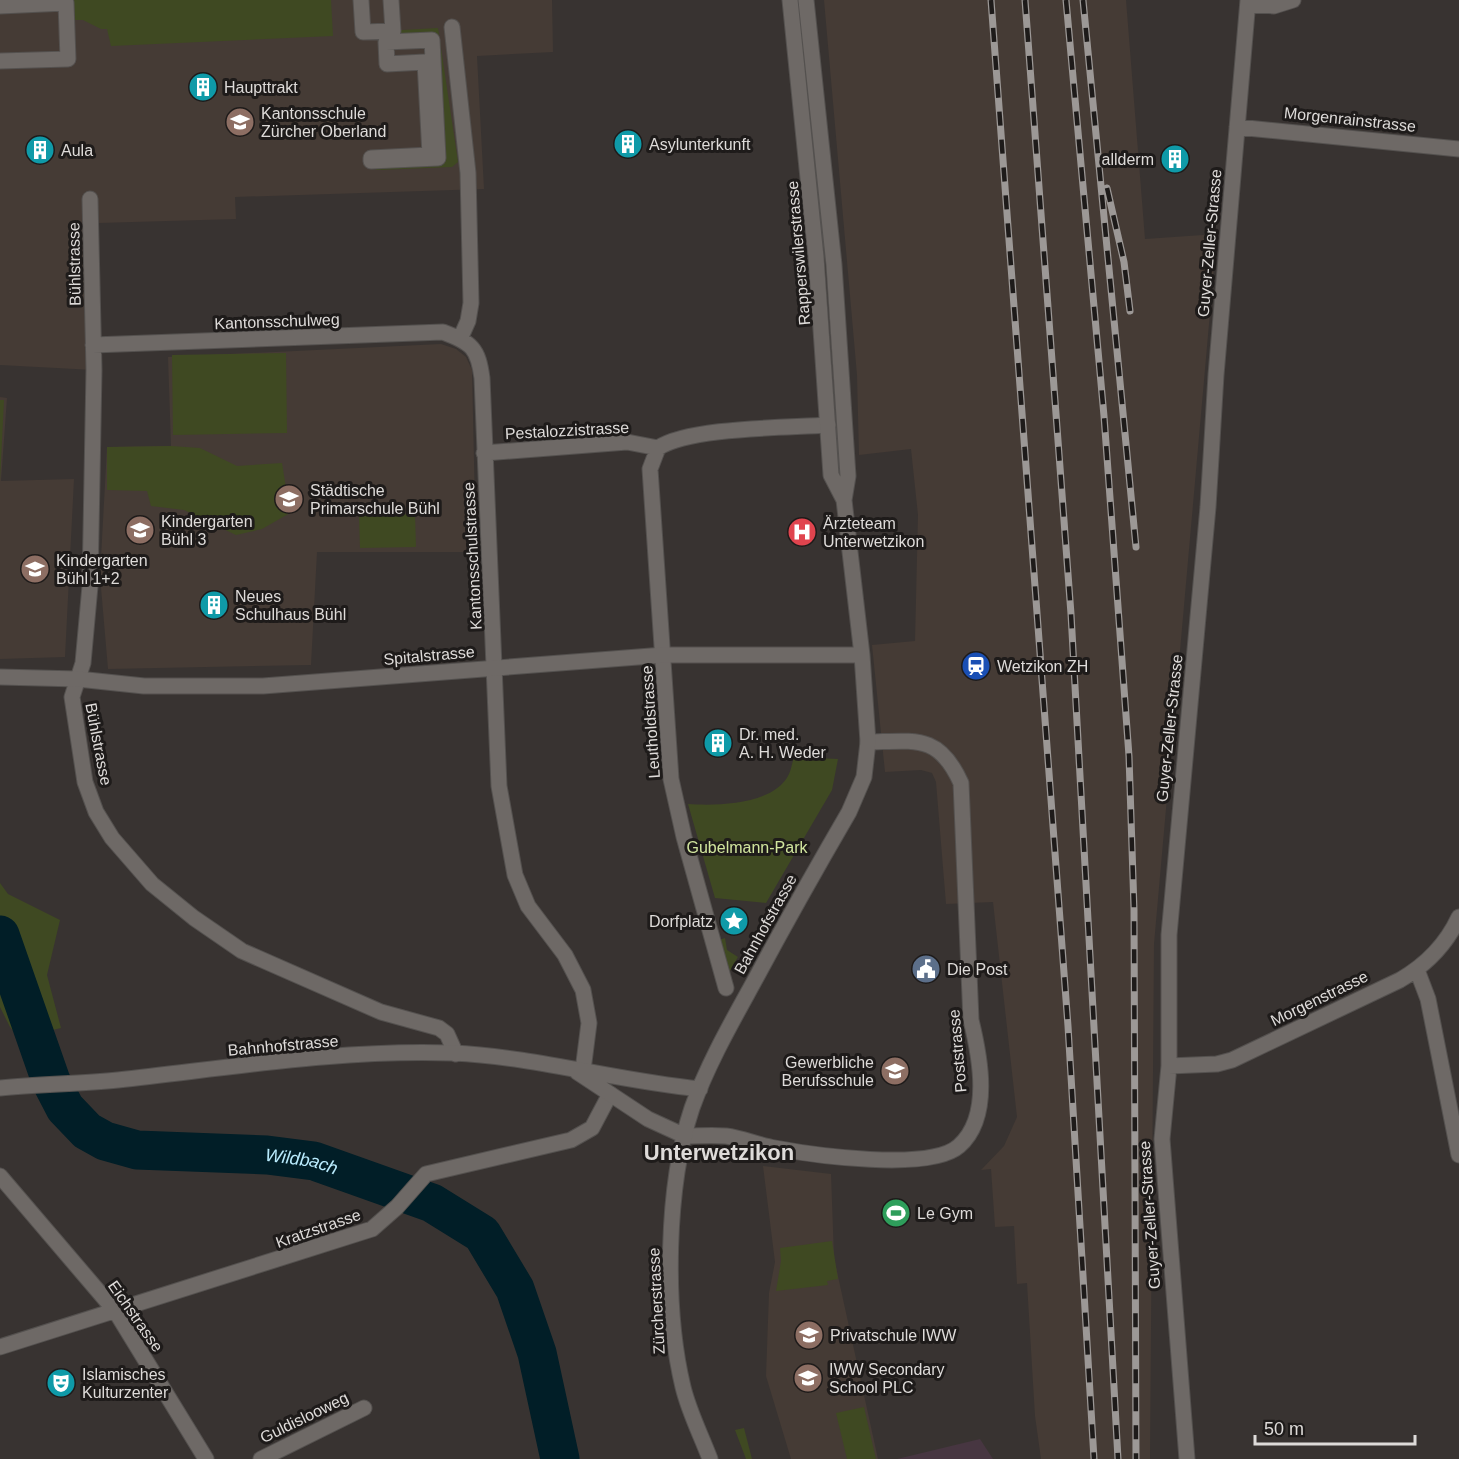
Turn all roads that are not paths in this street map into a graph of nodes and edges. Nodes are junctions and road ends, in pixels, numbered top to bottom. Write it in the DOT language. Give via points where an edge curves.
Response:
graph roads {
  1 [pos="361,0"];
  2 [pos="391,0"];
  3 [pos="790,0"];
  4 [pos="806,0"];
  5 [pos="1293,0"];
  6 [pos="1248,2"];
  7 [pos="0,6"];
  8 [pos="452,27"];
  9 [pos="0,61"];
  10 [pos="1237,127"];
  11 [pos="1459,149"];
  12 [pos="371,158"];
  13 [pos="90,199"];
  14 [pos="460,339"];
  15 [pos="93,345"];
  16 [pos="828,425"];
  17 [pos="658,448"];
  18 [pos="484,453"];
  19 [pos="844,500"];
  20 [pos="664,655"];
  21 [pos="862,655"];
  22 [pos="496,667"];
  23 [pos="0,677"];
  24 [pos="78,679"];
  25 [pos="868,742"];
  26 [pos="1459,917"];
  27 [pos="1417,970"];
  28 [pos="726,988"];
  29 [pos="456,1053"];
  30 [pos="1169,1066"];
  31 [pos="576,1069"];
  32 [pos="0,1088"];
  33 [pos="700,1089"];
  34 [pos="610,1094"];
  35 [pos="685,1136"];
  36 [pos="1459,1155"];
  37 [pos="0,1176"];
  38 [pos="116,1312"];
  39 [pos="0,1347"];
  40 [pos="363,1408"];
  41 [pos="206,1459"];
  42 [pos="261,1459"];
  43 [pos="710,1459"];
  44 [pos="1187,1459"];
  1 -- 2 [label="street" via="363,32 393,31"];
  3 -- 16 [label="street, Rapperswilerstrasse" via="816,257"];
  4 -- 19 [label="street, Rapperswilerstrasse" via="836,300 848,476"];
  5 -- 6 [label="street" via="1274,6"];
  6 -- 10 [label="street, Guyer-Zeller-Strasse"];
  7 -- 9 [label="street" via="66,3 68,59"];
  8 -- 14 [label="street" via="468,173 471,303"];
  10 -- 11 [label="street, Morgenrainstrasse"];
  10 -- 30 [label="street, Guyer-Zeller-Strasse" via="1169,935"];
  12 -- 12 [label="street" via="438,158 432,40 386,42 387,64 425,62 430,155"];
  13 -- 15 [label="street, Bühlstrasse"];
  14 -- 15 [label="street, Kantonsschulweg" via="443,332"];
  14 -- 18 [label="street, Kantonsschulstrasse" via="473,347 479,359"];
  15 -- 24 [label="street, Bühlstrasse" via="90,586"];
  16 -- 17 [label="street" via="757,428 671,440"];
  16 -- 19 [label="street, Rapperswilerstrasse" via="831,475"];
  17 -- 18 [label="street, Pestalozzistrasse" via="627,442"];
  17 -- 20 [label="street, Leutholdstrasse" via="650,469"];
  18 -- 22 [label="street, Kantonsschulstrasse"];
  19 -- 21 [label="street, Rapperswilerstrasse"];
  20 -- 21 [label="street, Spitalstrasse"];
  20 -- 22 [label="street, Spitalstrasse"];
  20 -- 28 [label="street, Leutholdstrasse" via="672,779"];
  21 -- 25 [label="street, Rapperswilerstrasse"];
  22 -- 24 [label="street, Spitalstrasse" via="263,686 144,686"];
  22 -- 31 [label="street, Kantonsschulstrasse" via="499,786 515,875 528,906 565,954 583,990 589,1023"];
  23 -- 24 [label="street, Spitalstrasse"];
  24 -- 29 [label="street, Bühlstrasse" via="72,697 85,782 96,812 112,838 152,884 242,951 381,1012 439,1028 447,1034"];
  25 -- 33 [label="street, Bahnhofstrasse" via="859,792 736,1014"];
  25 -- 35 [label="street, Poststrasse" via="922,742 941,750 961,783 971,1020 978,1048 980,1091 968,1134 952,1151 927,1157 880,1159 825,1156 727,1136"];
  26 -- 27 [label="street, Morgenstrasse" via="1435,954"];
  27 -- 30 [label="street, Morgenstrasse" via="1232,1060"];
  27 -- 36 [label="street" via="1428,999"];
  29 -- 31 [label="street, Bahnhofstrasse"];
  29 -- 32 [label="street, Bahnhofstrasse" via="410,1052"];
  30 -- 44 [label="street, Guyer-Zeller-Strasse" via="1162,1139"];
  31 -- 33 [label="street, Bahnhofstrasse"];
  31 -- 34 [label="street, Bahnhofstrasse"];
  33 -- 35 [label="street, Bahnhofstrasse"];
  34 -- 35 [label="street, Bahnhofstrasse" via="665,1129"];
  34 -- 38 [label="street, Kratzstrasse" via="592,1128 571,1140 426,1174 372,1229"];
  35 -- 43 [label="street, Zürcherstrasse" via="671,1231 674,1327 687,1401"];
  37 -- 38 [label="street, Eichstrasse"];
  38 -- 39 [label="street, Kratzstrasse"];
  38 -- 41 [label="street, Eichstrasse"];
  40 -- 42 [label="street, Guldislooweg"];
}
